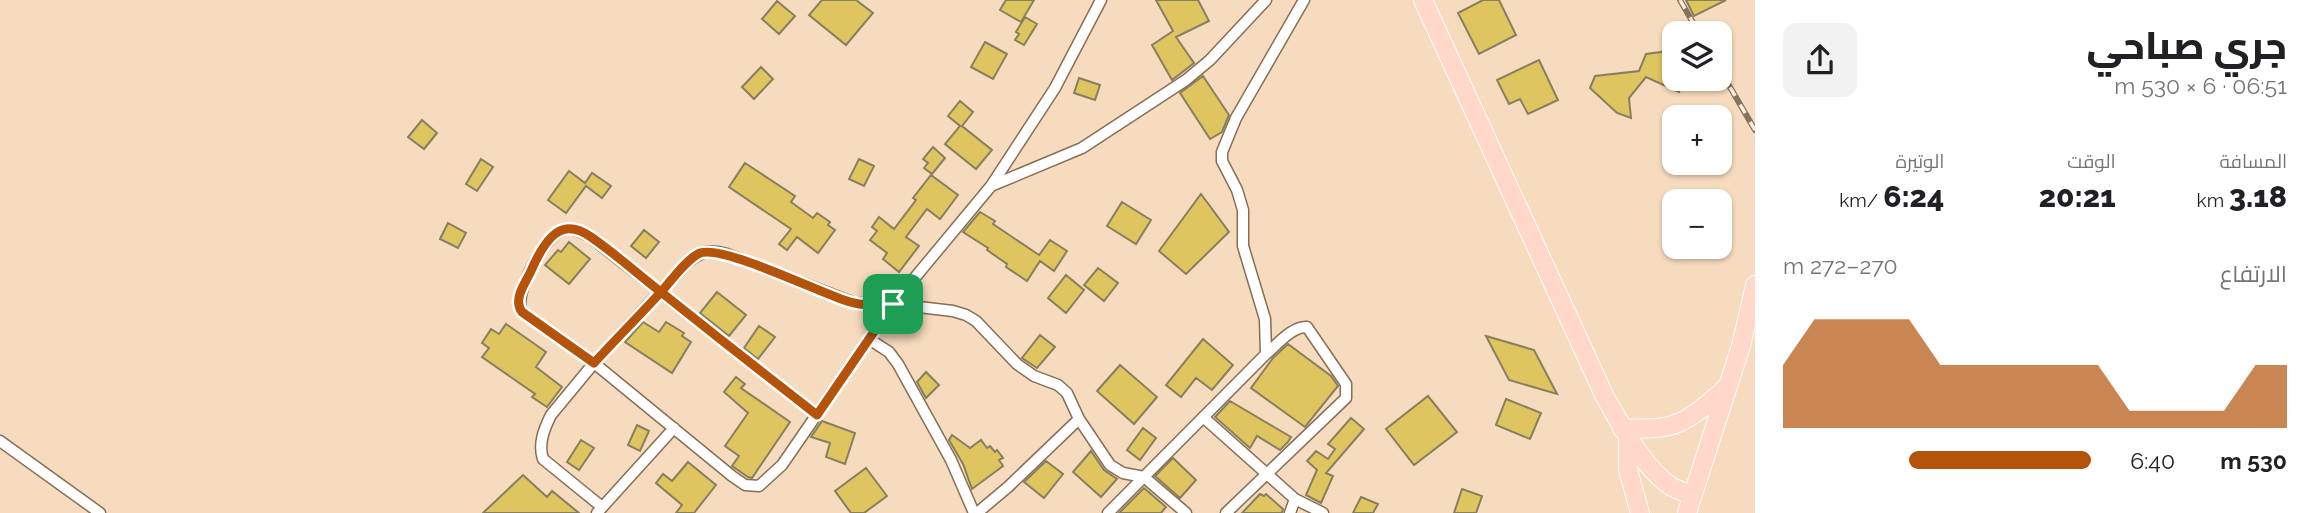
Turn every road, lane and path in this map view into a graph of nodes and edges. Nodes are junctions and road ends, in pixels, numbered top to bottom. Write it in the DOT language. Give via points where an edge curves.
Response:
graph roads {
  1 [pos="1101,0"];
  2 [pos="1266,0"];
  3 [pos="1304,0"];
  4 [pos="1423,0"];
  5 [pos="991,186"];
  6 [pos="1755,285"];
  7 [pos="661,292"];
  8 [pos="893,304"];
  9 [pos="869,340"];
  10 [pos="1266,354"];
  11 [pos="594,363"];
  12 [pos="1728,386"];
  13 [pos="817,415"];
  14 [pos="1203,417"];
  15 [pos="1079,419"];
  16 [pos="674,428"];
  17 [pos="1625,432"];
  18 [pos="0,441"];
  19 [pos="1266,473"];
  20 [pos="1144,477"];
  21 [pos="1692,495"];
  22 [pos="1295,499"];
  23 [pos="600,510"];
  24 [pos="100,513"];
  25 [pos="975,513"];
  26 [pos="1108,513"];
  27 [pos="1186,513"];
  28 [pos="1226,513"];
  29 [pos="1290,513"];
  30 [pos="1323,513"];
  31 [pos="1640,513"];
  32 [pos="1687,513"];
  1 -- 5 [label="street" via="1071,62"];
  2 -- 5 [label="street" via="1210,60 1170,91 1082,148"];
  3 -- 10 [label="street" via="1236,118 1222,152 1243,210 1244,250 1265,319"];
  4 -- 17 [label="main road" via="1568,319"];
  5 -- 8 [label="street"];
  6 -- 12 [label="main road"];
  7 -- 8 [label="street" via="698,254 711,250 847,301"];
  7 -- 11 [label="street"];
  7 -- 11 [label="street" via="581,232 560,230 550,239 524,284 519,309"];
  7 -- 13 [label="street"];
  8 -- 9 [label="street"];
  8 -- 15 [label="street" via="953,311 976,321 1017,364 1067,393"];
  9 -- 13 [label="street"];
  9 -- 25 [label="street" via="889,352 898,364"];
  10 -- 14 [label="street"];
  10 -- 19 [label="street" via="1294,330 1307,327 1347,388 1344,401"];
  11 -- 16 [label="street"];
  11 -- 23 [label="street" via="551,415 541,453 547,464"];
  12 -- 17 [label="main road" via="1679,423"];
  12 -- 21 [label="main road"];
  13 -- 16 [label="street" via="782,466 755,487 732,476"];
  14 -- 19 [label="street"];
  14 -- 20 [label="street"];
  15 -- 20 [label="street" via="1110,465 1119,472"];
  15 -- 25 [label="street"];
  16 -- 23 [label="street"];
  17 -- 21 [label="main road" via="1666,482"];
  17 -- 31 [label="main road" via="1628,470"];
  18 -- 24 [label="street"];
  19 -- 22 [label="street"];
  19 -- 28 [label="street"];
  20 -- 26 [label="street"];
  20 -- 27 [label="street"];
  21 -- 32 [label="main road"];
  22 -- 29 [label="street"];
  22 -- 30 [label="street"];
}
